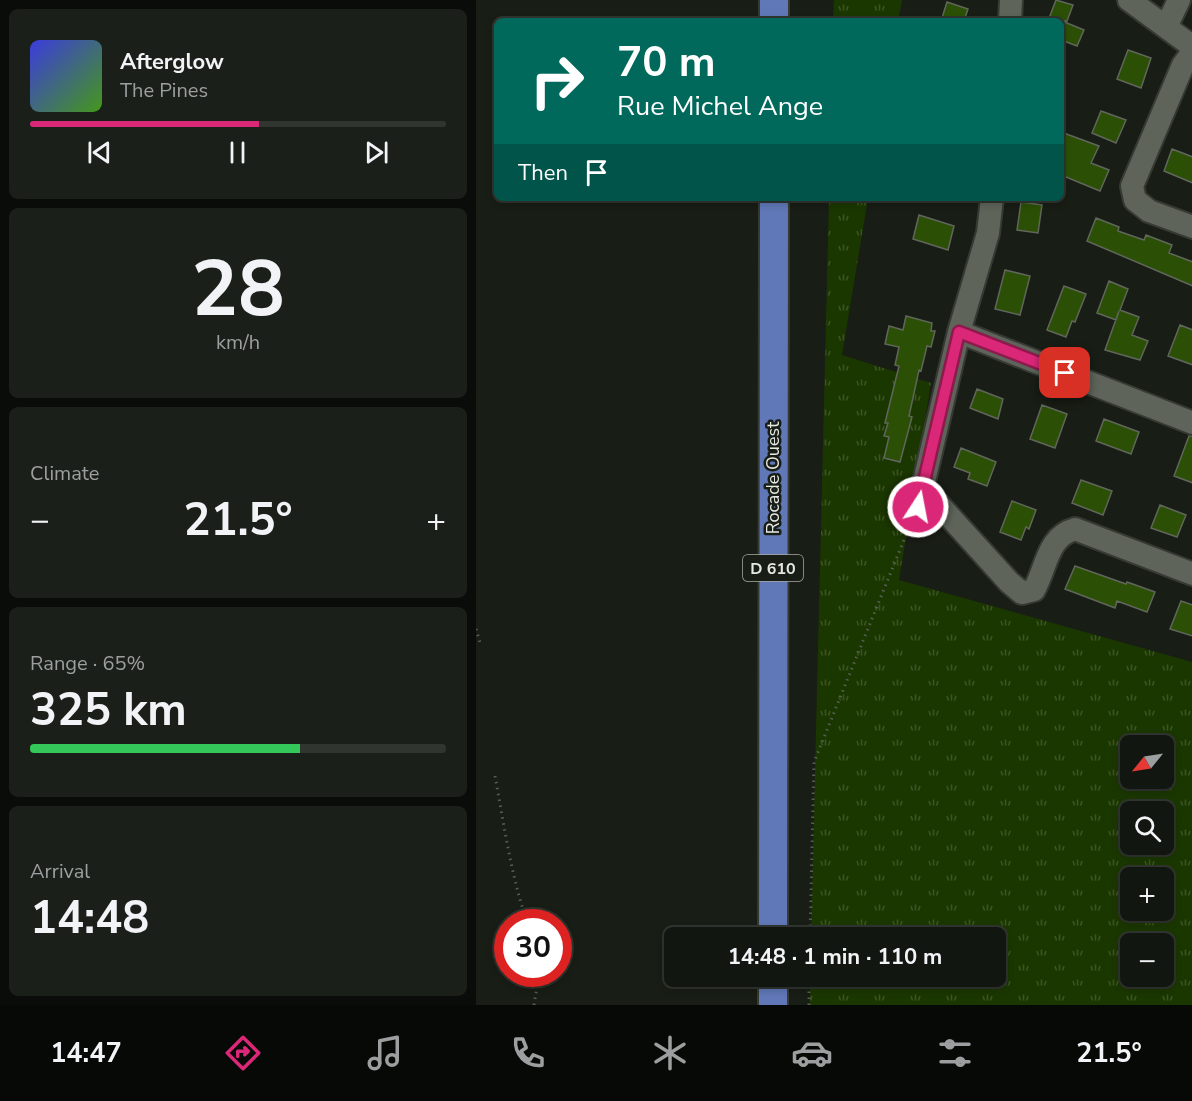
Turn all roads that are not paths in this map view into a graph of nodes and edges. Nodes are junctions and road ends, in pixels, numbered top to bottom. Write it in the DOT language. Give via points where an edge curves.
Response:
graph roads {
  1 [pos="774,0"];
  2 [pos="1179,0"];
  3 [pos="1139,3"];
  4 [pos="774,18"];
  5 [pos="1166,27"];
  6 [pos="1193,47"];
  7 [pos="1193,52"];
  8 [pos="774,201"];
  9 [pos="992,201"];
  10 [pos="1193,227"];
  11 [pos="959,332"];
  12 [pos="1193,423"];
  13 [pos="1193,574"];
  14 [pos="773,927"];
  15 [pos="773,987"];
  16 [pos="773,1005"];
  1 -- 4 [label="main road"];
  2 -- 5 [label="street"];
  3 -- 5 [label="street"];
  5 -- 6 [label="street"];
  7 -- 10 [label="street" via="1183,65 1132,186 1135,201 1149,211"];
  8 -- 14 [label="main road, Rocade Ouest / D 610"];
  9 -- 11 [label="street" via="988,233"];
  11 -- 12 [label="street"];
  11 -- 13 [label="street" via="917,505 1022,593 1034,590 1055,541 1064,532 1076,529"];
  15 -- 16 [label="main road"];
}
